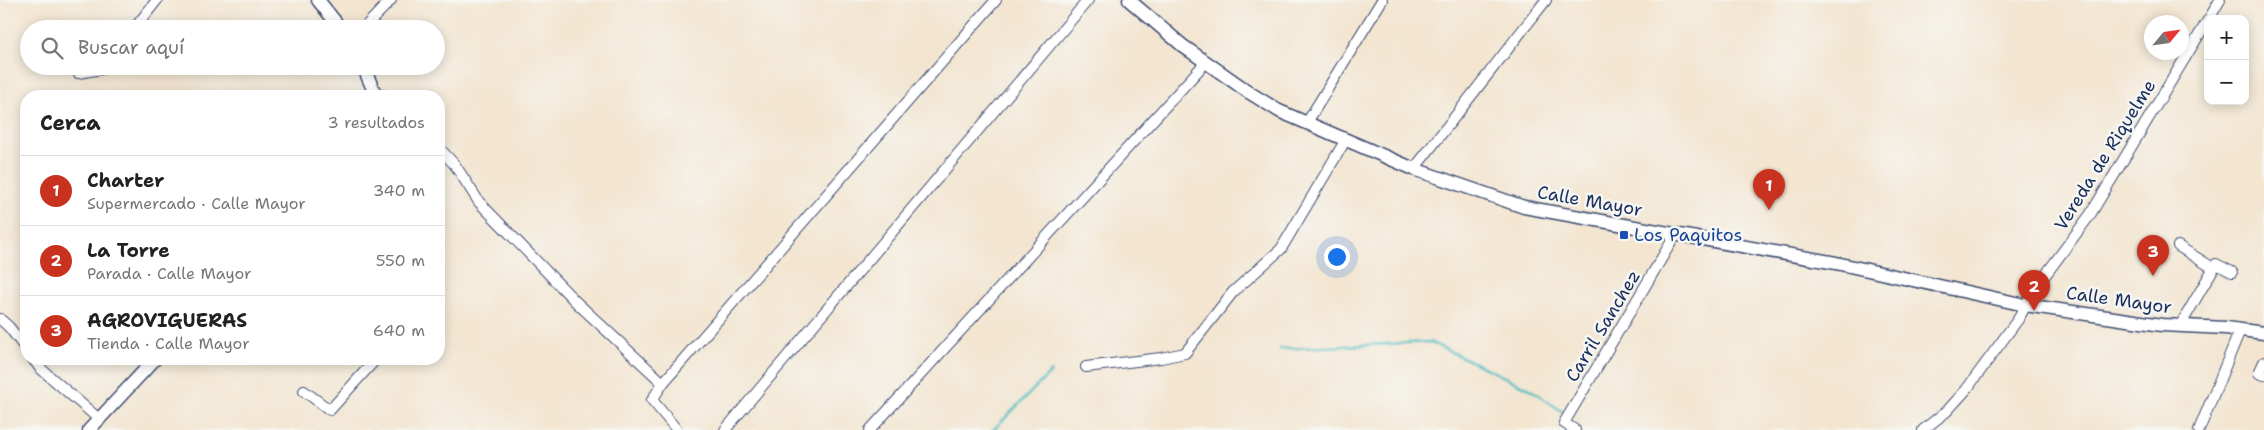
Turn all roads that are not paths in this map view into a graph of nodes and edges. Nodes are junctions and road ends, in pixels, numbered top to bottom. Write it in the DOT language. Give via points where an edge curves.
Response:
graph roads {
  1 [pos="157,0"];
  2 [pos="318,0"];
  3 [pos="392,0"];
  4 [pos="996,0"];
  5 [pos="1088,0"];
  6 [pos="1129,0"];
  7 [pos="1382,0"];
  8 [pos="1546,0"];
  9 [pos="2220,0"];
  10 [pos="2211,15"];
  11 [pos="141,20"];
  12 [pos="334,20"];
  13 [pos="372,20"];
  14 [pos="2204,27"];
  15 [pos="1206,62"];
  16 [pos="368,75"];
  17 [pos="377,90"];
  18 [pos="1306,124"];
  19 [pos="1346,141"];
  20 [pos="445,154"];
  21 [pos="1414,169"];
  22 [pos="1676,234"];
  23 [pos="2178,246"];
  24 [pos="2214,268"];
  25 [pos="2232,272"];
  26 [pos="2025,305"];
  27 [pos="0,319"];
  28 [pos="2180,326"];
  29 [pos="2240,330"];
  30 [pos="2264,333"];
  31 [pos="20,341"];
  32 [pos="2264,362"];
  33 [pos="38,365"];
  34 [pos="150,365"];
  35 [pos="371,365"];
  36 [pos="1086,367"];
  37 [pos="2264,375"];
  38 [pos="663,383"];
  39 [pos="304,390"];
  40 [pos="100,420"];
  41 [pos="89,430"];
  42 [pos="677,430"];
  43 [pos="725,430"];
  44 [pos="870,430"];
  45 [pos="1575,430"];
  46 [pos="1923,430"];
  47 [pos="2199,430"];
  1 -- 11 [label="street"];
  2 -- 12 [label="main road"];
  3 -- 13 [label="street"];
  4 -- 38 [label="street"];
  5 -- 43 [label="street"];
  6 -- 15 [label="main road, Calle Mayor"];
  7 -- 18 [label="street"];
  8 -- 21 [label="street"];
  9 -- 10 [label="street, Vereda de Riquelme"];
  14 -- 26 [label="street, Vereda de Riquelme" via="2090,215"];
  15 -- 18 [label="main road, Calle Mayor" via="1265,103"];
  15 -- 44 [label="street"];
  16 -- 17 [label="main road"];
  18 -- 19 [label="main road, Calle Mayor"];
  19 -- 21 [label="main road, Calle Mayor"];
  19 -- 36 [label="street" via="1281,249 1233,292 1185,353"];
  20 -- 38 [label="street" via="479,202 576,302"];
  21 -- 22 [label="main road, Calle Mayor" via="1535,210"];
  22 -- 26 [label="main road, Calle Mayor" via="1836,263"];
  22 -- 45 [label="street, Carril Sanchez" via="1564,423"];
  23 -- 24 [label="street"];
  24 -- 25 [label="street" via="2216,264"];
  24 -- 28 [label="street, Calle Mayor"];
  26 -- 28 [label="main road, Calle Mayor"];
  26 -- 46 [label="street, Vereda de Riquelme" via="2020,318 1966,390"];
  27 -- 31 [label="street"];
  28 -- 29 [label="main road, Calle Mayor"];
  29 -- 30 [label="main road, Calle Mayor"];
  29 -- 47 [label="street"];
  32 -- 37 [label="street" via="2259,373"];
  33 -- 40 [label="street"];
  34 -- 40 [label="main road"];
  35 -- 39 [label="street" via="330,410"];
  38 -- 42 [label="street" via="652,400"];
  40 -- 41 [label="main road"];
}
